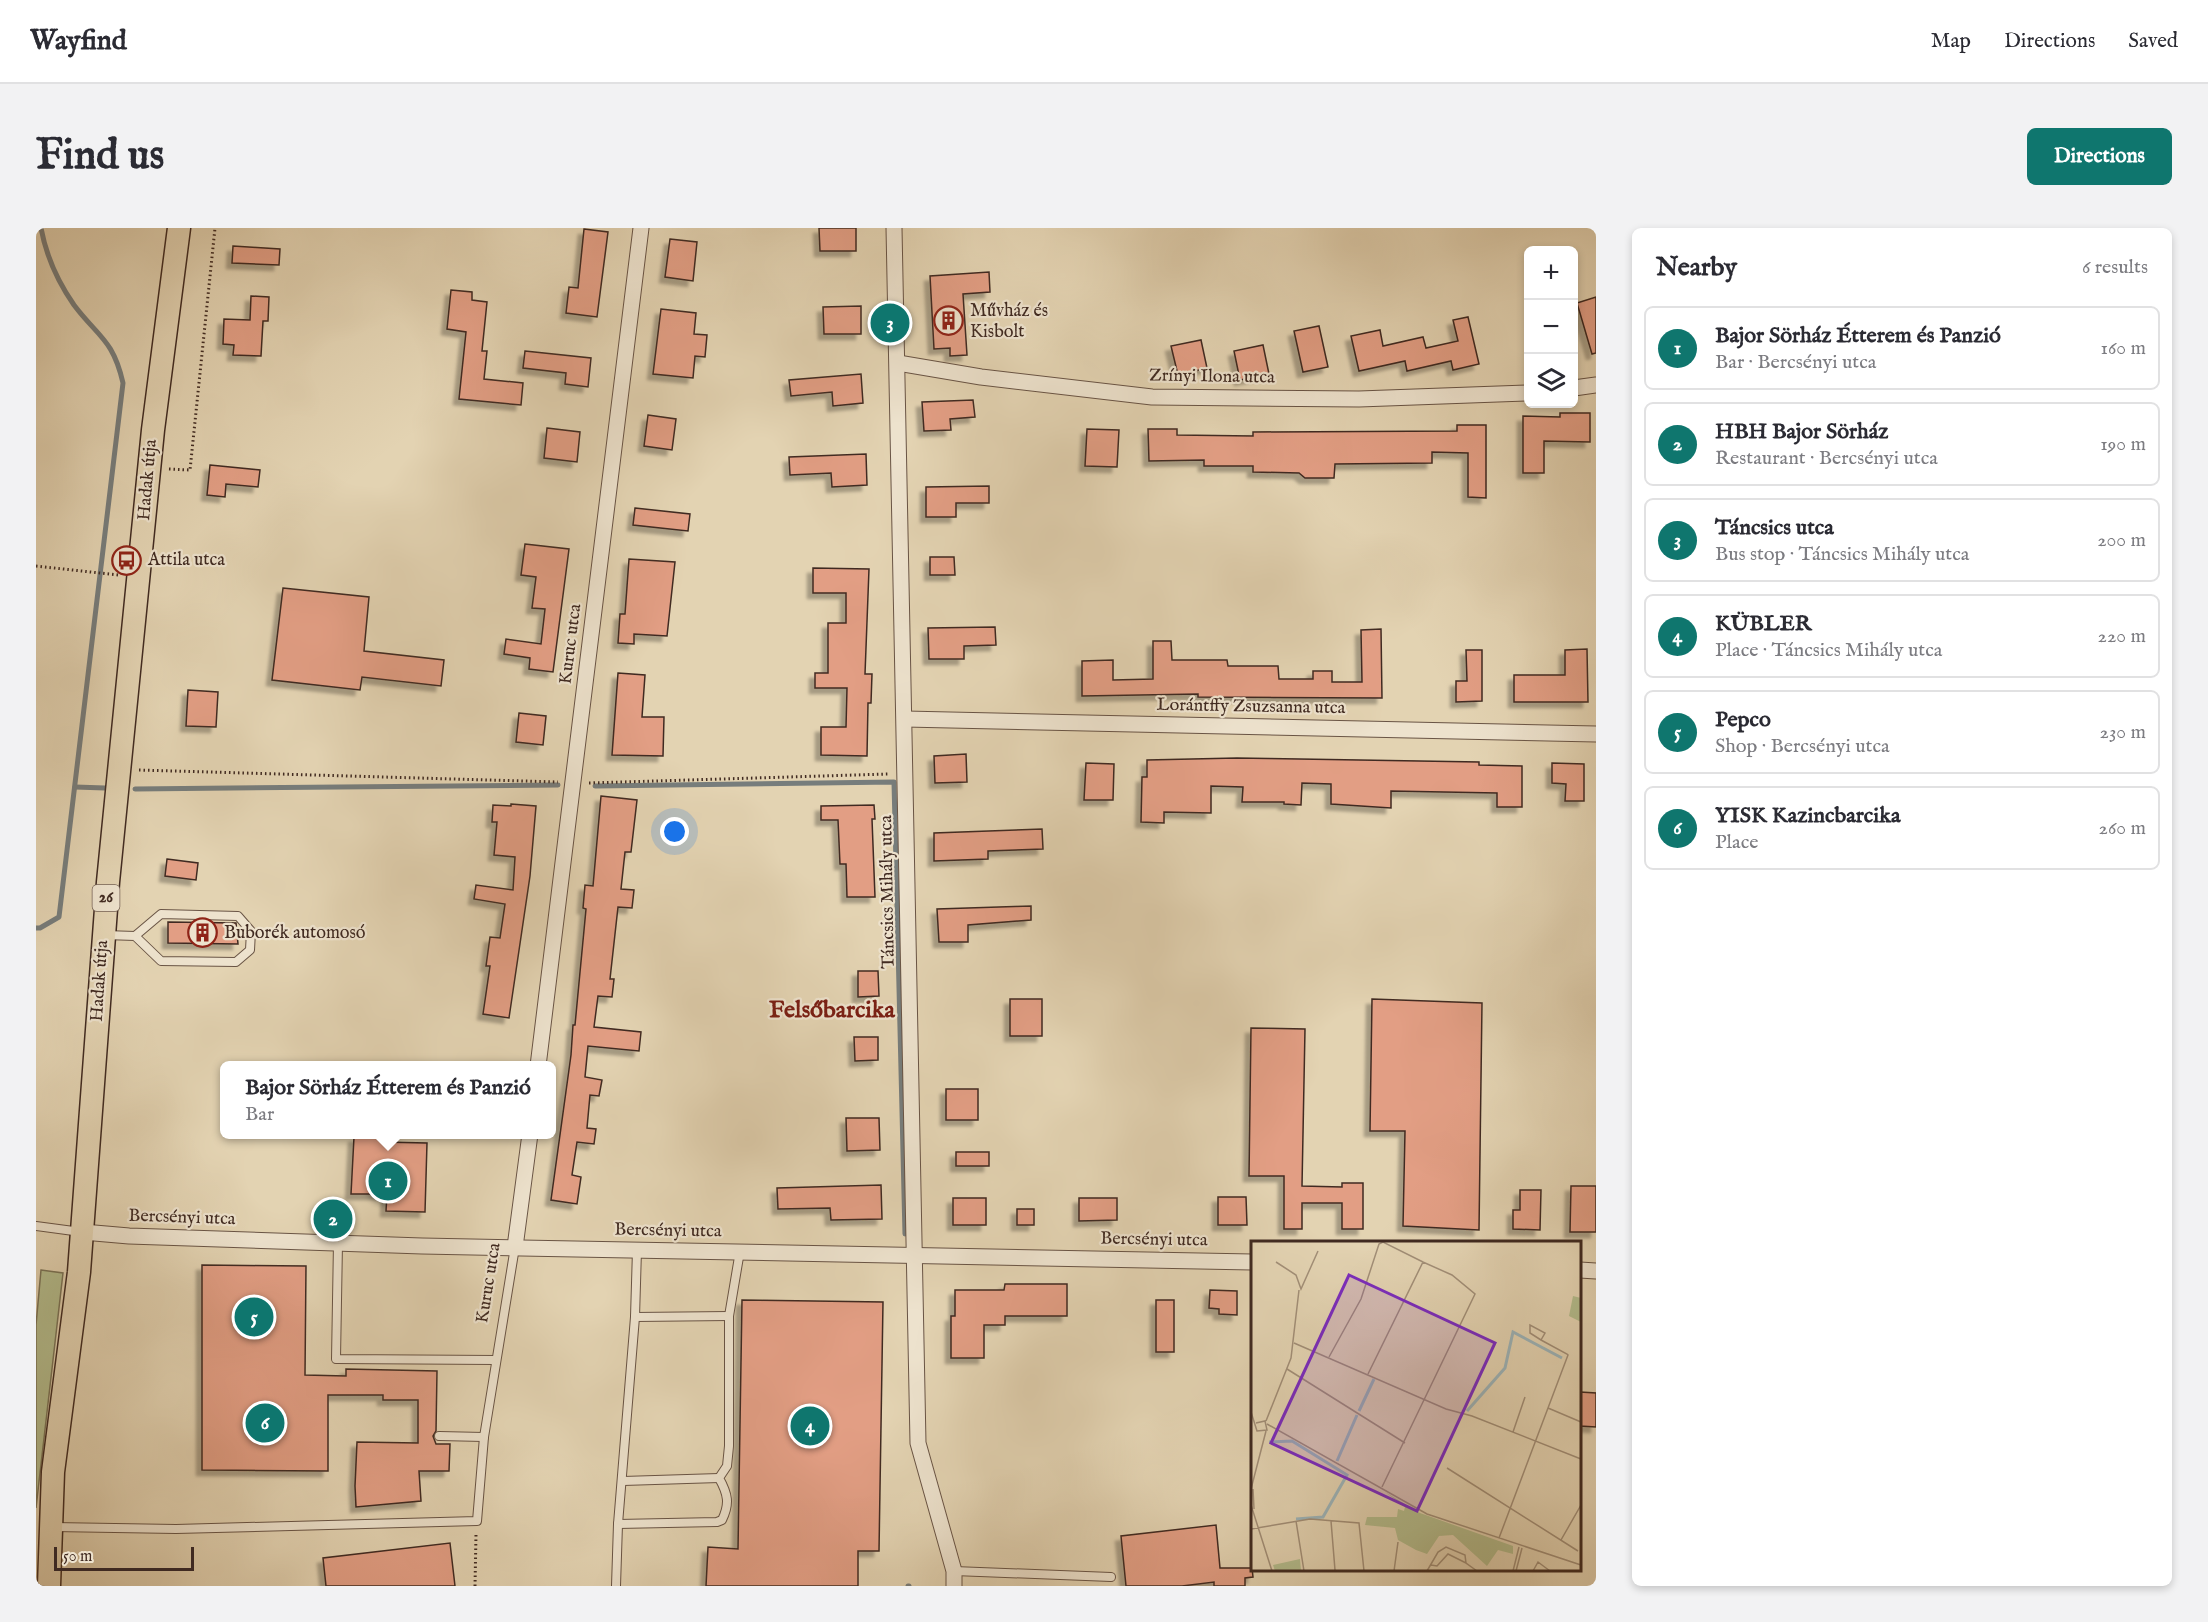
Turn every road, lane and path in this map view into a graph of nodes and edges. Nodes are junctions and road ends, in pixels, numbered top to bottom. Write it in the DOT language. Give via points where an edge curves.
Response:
graph roads {
  1 [pos="166,228"];
  2 [pos="179,228"];
  3 [pos="641,228"];
  4 [pos="894,228"];
  5 [pos="172,270"];
  6 [pos="898,363"];
  7 [pos="1596,385"];
  8 [pos="1578,387"];
  9 [pos="1524,393"];
  10 [pos="36,566"];
  11 [pos="108,575"];
  12 [pos="905,719"];
  13 [pos="1596,734"];
  14 [pos="120,769"];
  15 [pos="904,772"];
  16 [pos="572,783"];
  17 [pos="104,935"];
  18 [pos="135,936"];
  19 [pos="538,1061"];
  20 [pos="529,1139"];
  21 [pos="36,1226"];
  22 [pos="82,1232"];
  23 [pos="338,1243"];
  24 [pos="515,1247"];
  25 [pos="637,1250"];
  26 [pos="740,1251"];
  27 [pos="913,1254"];
  28 [pos="1251,1262"];
  29 [pos="729,1316"];
  30 [pos="635,1317"];
  31 [pos="496,1360"];
  32 [pos="439,1436"];
  33 [pos="484,1437"];
  34 [pos="719,1478"];
  35 [pos="623,1481"];
  36 [pos="477,1521"];
  37 [pos="618,1524"];
  38 [pos="50,1527"];
  39 [pos="1111,1577"];
  40 [pos="954,1579"];
  41 [pos="49,1586"];
  42 [pos="475,1586"];
  43 [pos="616,1586"];
  1 -- 5 [label="main road, Hadak útja / 26"];
  2 -- 5 [label="main road, Hadak útja / 26"];
  3 -- 16 [label="street, Kuruc utca"];
  4 -- 6 [label="street, Táncsics Mihály utca"];
  5 -- 14 [label="main road, Hadak útja / 26"];
  6 -- 9 [label="street, Zrínyi Ilona utca" via="1152,397 1359,399"];
  6 -- 12 [label="street, Táncsics Mihály utca"];
  7 -- 8 [label="street"];
  10 -- 11 [label="path"];
  12 -- 13 [label="street, Lorántffy Zsuzsanna utca"];
  12 -- 15 [label="street, Táncsics Mihály utca"];
  14 -- 16 [label="path"];
  14 -- 17 [label="main road, Hadak útja / 26"];
  15 -- 16 [label="path"];
  15 -- 27 [label="street, Táncsics Mihály utca"];
  16 -- 19 [label="street, Kuruc utca"];
  17 -- 18 [label="lane"];
  17 -- 22 [label="main road, Hadak útja / 26"];
  18 -- 18 [label="lane" via="161,961 236,963 250,950 251,931 238,916 161,914"];
  20 -- 24 [label="street, Kuruc utca"];
  21 -- 22 [label="lane"];
  22 -- 23 [label="street, Bercsényi utca"];
  22 -- 38 [label="main road, Hadak útja / 26"];
  23 -- 24 [label="street, Bercsényi utca"];
  23 -- 31 [label="lane" via="336,1359"];
  24 -- 25 [label="street, Bercsényi utca"];
  24 -- 31 [label="lane, Kuruc utca"];
  25 -- 26 [label="street, Bercsényi utca"];
  25 -- 30 [label="lane"];
  26 -- 27 [label="street, Bercsényi utca"];
  26 -- 29 [label="lane"];
  27 -- 28 [label="street, Bercsényi utca"];
  27 -- 40 [label="street, Táncsics Mihály utca" via="918,1443"];
  29 -- 30 [label="lane"];
  29 -- 34 [label="lane" via="729,1446 727,1466"];
  30 -- 35 [label="lane"];
  31 -- 33 [label="lane, Kuruc utca"];
  32 -- 33 [label="lane"];
  33 -- 36 [label="lane, Kuruc utca"];
  34 -- 35 [label="lane"];
  34 -- 37 [label="lane" via="728,1494 722,1520"];
  35 -- 37 [label="lane"];
  36 -- 38 [label="lane"];
  36 -- 42 [label="path"];
  37 -- 43 [label="lane"];
  38 -- 41 [label="main road, Hadak útja / 26"];
  39 -- 40 [label="lane"];
}
